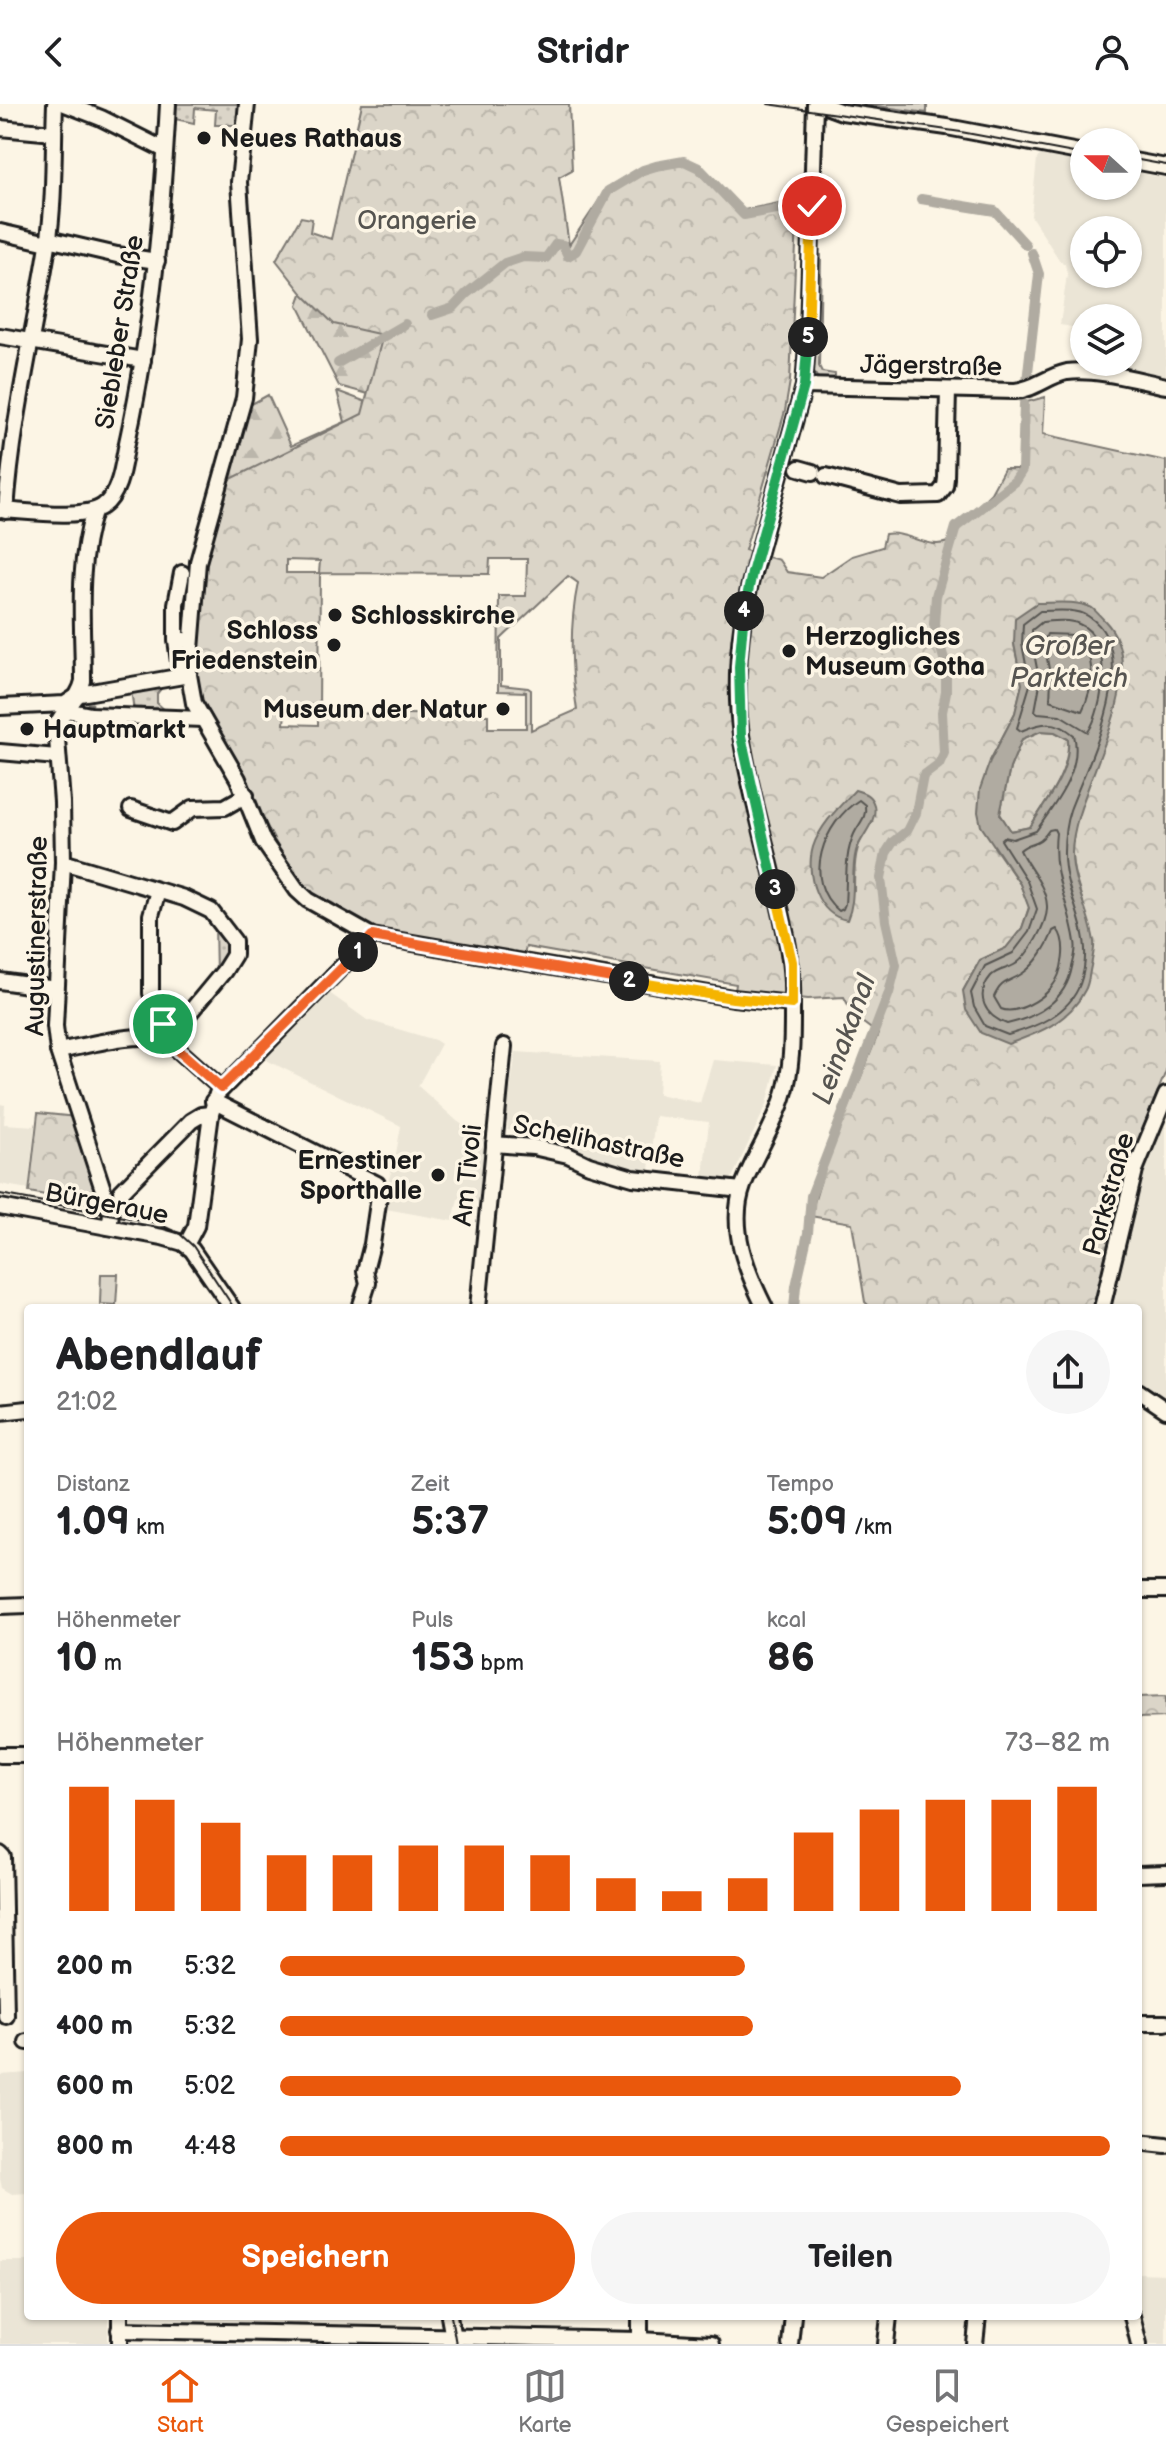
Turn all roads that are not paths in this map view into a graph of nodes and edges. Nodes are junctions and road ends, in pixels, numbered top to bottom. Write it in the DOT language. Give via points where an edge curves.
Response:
graph roads {
  1 [pos="55,104"];
  2 [pos="65,104"];
  3 [pos="168,104"];
  4 [pos="247,104"];
  5 [pos="818,104"];
  6 [pos="0,128"];
  7 [pos="54,133"];
  8 [pos="165,150"];
  9 [pos="1070,150"];
  10 [pos="1142,163"];
  11 [pos="1166,167"];
  12 [pos="0,232"];
  13 [pos="48,241"];
  14 [pos="157,261"];
  15 [pos="0,336"];
  16 [pos="30,343"];
  17 [pos="143,360"];
  18 [pos="804,386"];
  19 [pos="1166,386"];
  20 [pos="948,390"];
  21 [pos="813,472"];
  22 [pos="3,510"];
  23 [pos="94,511"];
  24 [pos="182,573"];
  25 [pos="184,640"];
  26 [pos="183,676"];
  27 [pos="125,683"];
  28 [pos="84,690"];
  29 [pos="0,707"];
  30 [pos="203,719"];
  31 [pos="125,720"];
  32 [pos="54,729"];
  33 [pos="0,752"];
  34 [pos="246,795"];
  35 [pos="131,809"];
  36 [pos="63,864"];
  37 [pos="158,891"];
  38 [pos="372,936"];
  39 [pos="0,981"];
  40 [pos="56,989"];
  41 [pos="792,1004"];
  42 [pos="167,1040"];
  43 [pos="504,1046"];
  44 [pos="58,1051"];
  45 [pos="1166,1095"];
  46 [pos="215,1101"];
  47 [pos="494,1144"];
  48 [pos="741,1190"];
  49 [pos="121,1192"];
  50 [pos="0,1207"];
  51 [pos="109,1227"];
  52 [pos="186,1245"];
  53 [pos="756,1289"];
  54 [pos="229,1304"];
  55 [pos="361,1304"];
  56 [pos="478,1304"];
  57 [pos="754,1304"];
  58 [pos="763,1304"];
  59 [pos="1103,1304"];
  60 [pos="1142,1394"];
  61 [pos="24,1409"];
  62 [pos="1166,1410"];
  63 [pos="0,1412"];
  64 [pos="1142,1590"];
  65 [pos="1166,1590"];
  66 [pos="24,1605"];
  67 [pos="0,1606"];
  68 [pos="0,1755"];
  69 [pos="24,1755"];
  70 [pos="0,1854"];
  71 [pos="1166,1873"];
  72 [pos="1142,1874"];
  73 [pos="6,2016"];
  74 [pos="1142,2023"];
  75 [pos="1166,2023"];
  76 [pos="1142,2142"];
  77 [pos="1166,2145"];
  78 [pos="268,2320"];
  79 [pos="450,2320"];
  80 [pos="640,2320"];
  81 [pos="793,2320"];
  82 [pos="889,2320"];
  83 [pos="978,2320"];
  84 [pos="1133,2320"];
  85 [pos="120,2330"];
  86 [pos="267,2333"];
  87 [pos="233,2336"];
  88 [pos="173,2338"];
  89 [pos="292,2338"];
  90 [pos="453,2340"];
  91 [pos="640,2340"];
  92 [pos="711,2344"];
  93 [pos="790,2344"];
  94 [pos="886,2344"];
  95 [pos="975,2344"];
  96 [pos="1139,2344"];
  1 -- 7 [label="street"];
  2 -- 8 [label="street"];
  3 -- 8 [label="street, Siebleber Straße"];
  4 -- 25 [label="street" via="239,182 250,339 244,398 198,562"];
  5 -- 9 [label="street"];
  5 -- 18 [label="street"];
  6 -- 7 [label="street"];
  7 -- 13 [label="street"];
  8 -- 14 [label="street, Siebleber Straße"];
  10 -- 11 [label="street"];
  12 -- 13 [label="street"];
  13 -- 14 [label="street"];
  13 -- 16 [label="street"];
  14 -- 17 [label="street, Siebleber Straße"];
  15 -- 16 [label="street"];
  16 -- 17 [label="street"];
  16 -- 22 [label="street"];
  17 -- 23 [label="street, Siebleber Straße" via="119,478 111,498"];
  18 -- 20 [label="street, Jägerstraße"];
  18 -- 41 [label="street" via="752,573 740,658 741,733 792,962"];
  19 -- 20 [label="street, Jägerstraße" via="1079,371 1026,390"];
  20 -- 21 [label="street" via="946,478 938,495 901,496"];
  22 -- 23 [label="street"];
  23 -- 28 [label="street" via="82,563"];
  24 -- 25 [label="street" via="176,604"];
  25 -- 26 [label="street"];
  26 -- 27 [label="street"];
  26 -- 30 [label="street"];
  27 -- 28 [label="street"];
  27 -- 31 [label="street"];
  28 -- 32 [label="street"];
  29 -- 32 [label="street"];
  30 -- 31 [label="street"];
  30 -- 34 [label="street"];
  31 -- 32 [label="street"];
  32 -- 33 [label="street"];
  32 -- 36 [label="street, Augustinerstraße"];
  34 -- 35 [label="street" via="225,807 193,808 172,823"];
  34 -- 38 [label="street" via="263,841 297,890"];
  36 -- 37 [label="street"];
  36 -- 40 [label="street, Augustinerstraße"];
  37 -- 42 [label="street" via="151,915 151,993"];
  37 -- 42 [label="street" via="211,911 234,941 234,955 224,971"];
  38 -- 41 [label="street"];
  38 -- 46 [label="street"];
  39 -- 40 [label="street"];
  40 -- 44 [label="street, Augustinerstraße"];
  41 -- 48 [label="street" via="788,1080"];
  42 -- 44 [label="street" via="149,1035"];
  42 -- 46 [label="street"];
  43 -- 47 [label="street, Am Tivoli"];
  44 -- 51 [label="street, Augustinerstraße" via="111,1214"];
  45 -- 59 [label="street, Parkstraße" via="1135,1170"];
  46 -- 49 [label="street"];
  46 -- 52 [label="street" via="196,1226"];
  46 -- 55 [label="street" via="377,1184"];
  47 -- 48 [label="street, Schelihastraße" via="568,1155 633,1178"];
  47 -- 56 [label="street, Am Tivoli"];
  48 -- 53 [label="street" via="739,1236"];
  50 -- 51 [label="street, Bürgeraue"];
  51 -- 52 [label="street, Bürgeraue"];
  52 -- 54 [label="street, Bürgeraue"];
  53 -- 57 [label="street"];
  53 -- 58 [label="street"];
  60 -- 62 [label="street"];
  61 -- 63 [label="street"];
  64 -- 65 [label="street"];
  66 -- 67 [label="street"];
  68 -- 69 [label="street"];
  70 -- 73 [label="street"];
  71 -- 72 [label="street"];
  74 -- 75 [label="street"];
  76 -- 77 [label="street"];
  78 -- 86 [label="street"];
  79 -- 90 [label="street"];
  80 -- 91 [label="street"];
  81 -- 93 [label="street"];
  82 -- 94 [label="street"];
  83 -- 95 [label="street"];
  84 -- 96 [label="street"];
  85 -- 88 [label="street"];
  86 -- 87 [label="street"];
  86 -- 89 [label="street"];
  87 -- 88 [label="street"];
  89 -- 90 [label="street" via="383,2334"];
  90 -- 91 [label="street"];
  91 -- 92 [label="street"];
}
